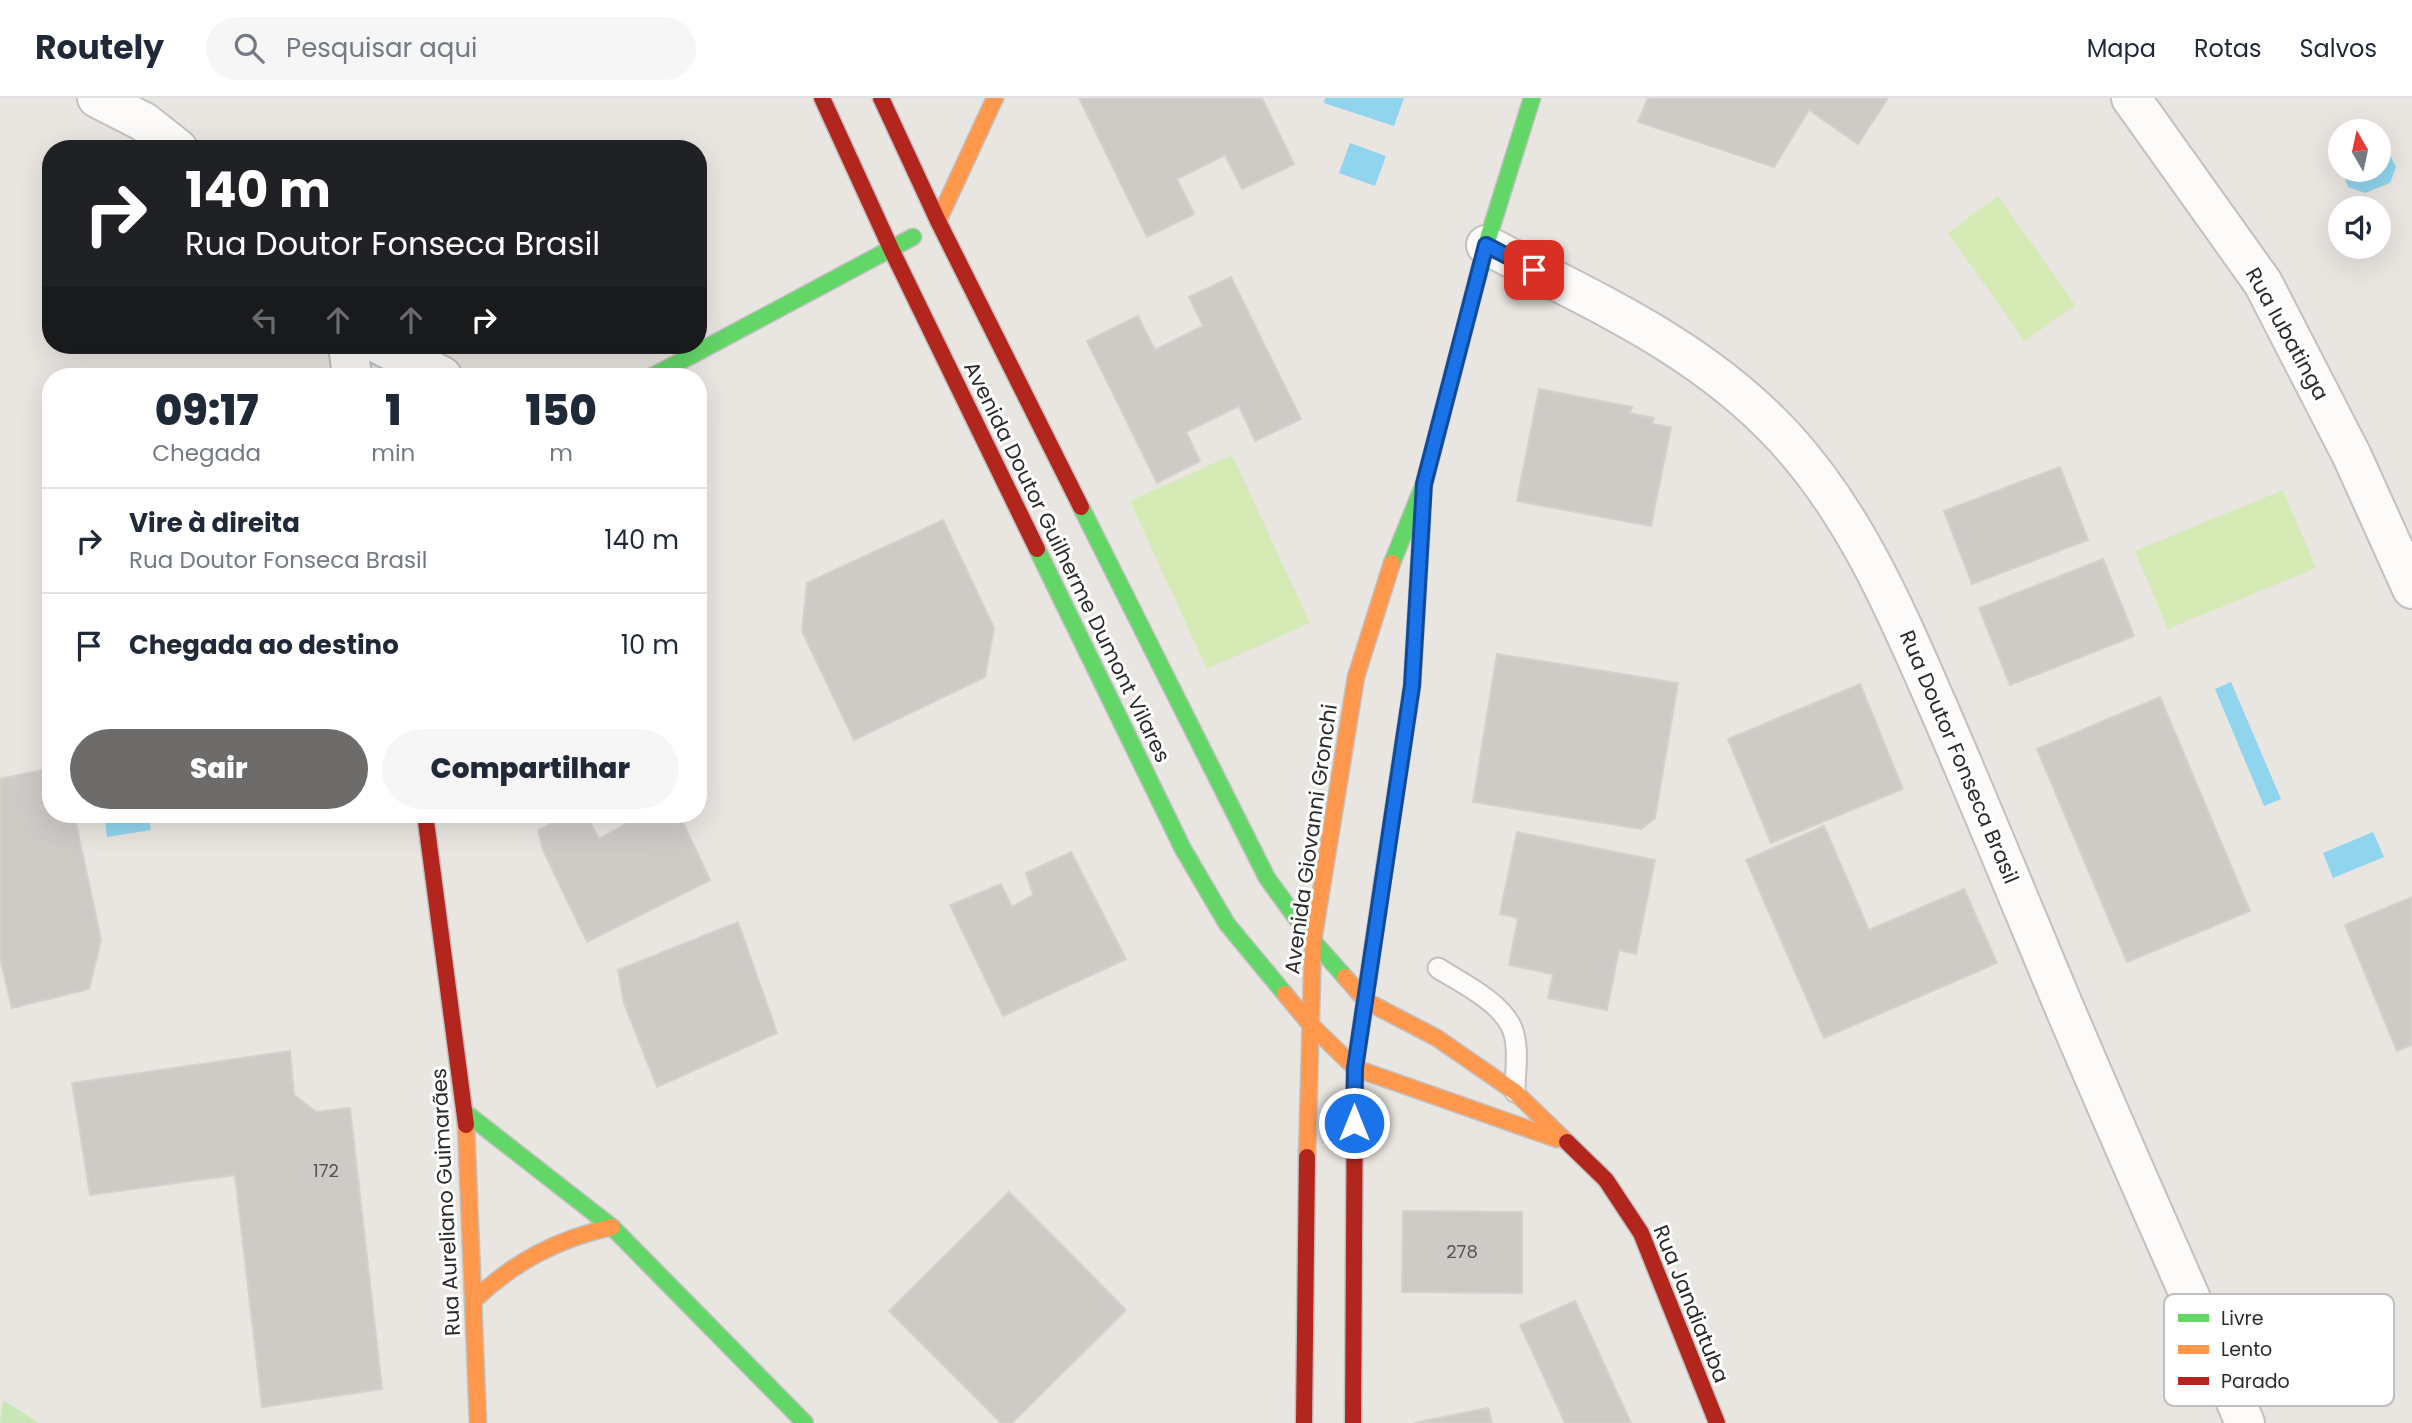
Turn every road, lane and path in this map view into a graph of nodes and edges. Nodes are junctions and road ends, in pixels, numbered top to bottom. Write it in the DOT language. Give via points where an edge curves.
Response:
graph roads {
  1 [pos="97,98"];
  2 [pos="822,98"];
  3 [pos="881,98"];
  4 [pos="995,98"];
  5 [pos="1532,98"];
  6 [pos="2131,98"];
  7 [pos="167,140"];
  8 [pos="938,221"];
  9 [pos="1486,245"];
  10 [pos="892,250"];
  11 [pos="707,348"];
  12 [pos="398,354"];
  13 [pos="695,354"];
  14 [pos="426,368"];
  15 [pos="668,368"];
  16 [pos="1424,484"];
  17 [pos="2412,589"];
  18 [pos="426,823"];
  19 [pos="1313,941"];
  20 [pos="1438,968"];
  21 [pos="1366,1001"];
  22 [pos="1308,1023"];
  23 [pos="1355,1068"];
  24 [pos="1515,1092"];
  25 [pos="466,1113"];
  26 [pos="1564,1142"];
  27 [pos="612,1227"];
  28 [pos="2189,1294"];
  29 [pos="473,1301"];
  30 [pos="2238,1406"];
  31 [pos="478,1423"];
  32 [pos="805,1423"];
  33 [pos="1304,1423"];
  34 [pos="1353,1423"];
  35 [pos="1717,1423"];
  36 [pos="2245,1423"];
  1 -- 7 [label="street" via="144,122"];
  2 -- 10 [label="main road, Avenida Doutor Guilherme Dumont Vilares"];
  3 -- 8 [label="main road, Avenida Doutor Guilherme Dumont Vilares"];
  4 -- 8 [label="main road"];
  5 -- 9 [label="main road, Avenida Giovanni Gronchi"];
  6 -- 17 [label="street, Rua Iubatinga" via="2263,283 2353,456"];
  8 -- 10 [label="main road"];
  8 -- 19 [label="main road, Avenida Doutor Guilherme Dumont Vilares" via="1254,854"];
  9 -- 16 [label="main road, Avenida Giovanni Gronchi"];
  9 -- 28 [label="street, Rua Doutor Fonseca Brasil" via="1675,344 1724,380 1782,435 1829,489 1870,557 1912,646"];
  10 -- 11 [label="main road"];
  10 -- 22 [label="main road, Avenida Doutor Guilherme Dumont Vilares" via="1183,849 1227,925"];
  12 -- 14 [label="street"];
  13 -- 15 [label="main road"];
  16 -- 19 [label="main road, Avenida Giovanni Gronchi" via="1382,588 1356,677"];
  16 -- 21 [label="main road, Avenida Giovanni Gronchi" via="1412,686"];
  18 -- 25 [label="main road, Rua Aureliano Guimarães"];
  19 -- 21 [label="main road, Avenida Doutor Guilherme Dumont Vilares"];
  19 -- 22 [label="main road, Avenida Giovanni Gronchi"];
  20 -- 24 [label="lane" via="1494,1006 1511,1026 1516,1048"];
  21 -- 23 [label="main road, Avenida Giovanni Gronchi"];
  21 -- 24 [label="main road, Rua Jandiatuba" via="1437,1038"];
  22 -- 23 [label="main road, Avenida Doutor Guilherme Dumont Vilares"];
  22 -- 33 [label="main road, Avenida Giovanni Gronchi"];
  23 -- 26 [label="main road, Rua Jandiatuba"];
  23 -- 34 [label="main road, Avenida Giovanni Gronchi"];
  24 -- 26 [label="main road, Rua Jandiatuba"];
  25 -- 27 [label="main road"];
  25 -- 29 [label="main road, Rua Aureliano Guimarães"];
  26 -- 35 [label="main road, Rua Jandiatuba" via="1606,1180 1641,1233"];
  27 -- 29 [label="main road" via="587,1231 538,1250 514,1264"];
  27 -- 32 [label="main road"];
  29 -- 31 [label="main road, Rua Aureliano Guimarães"];
  30 -- 36 [label="street, Rua Doutor Fonseca Brasil"];
}
